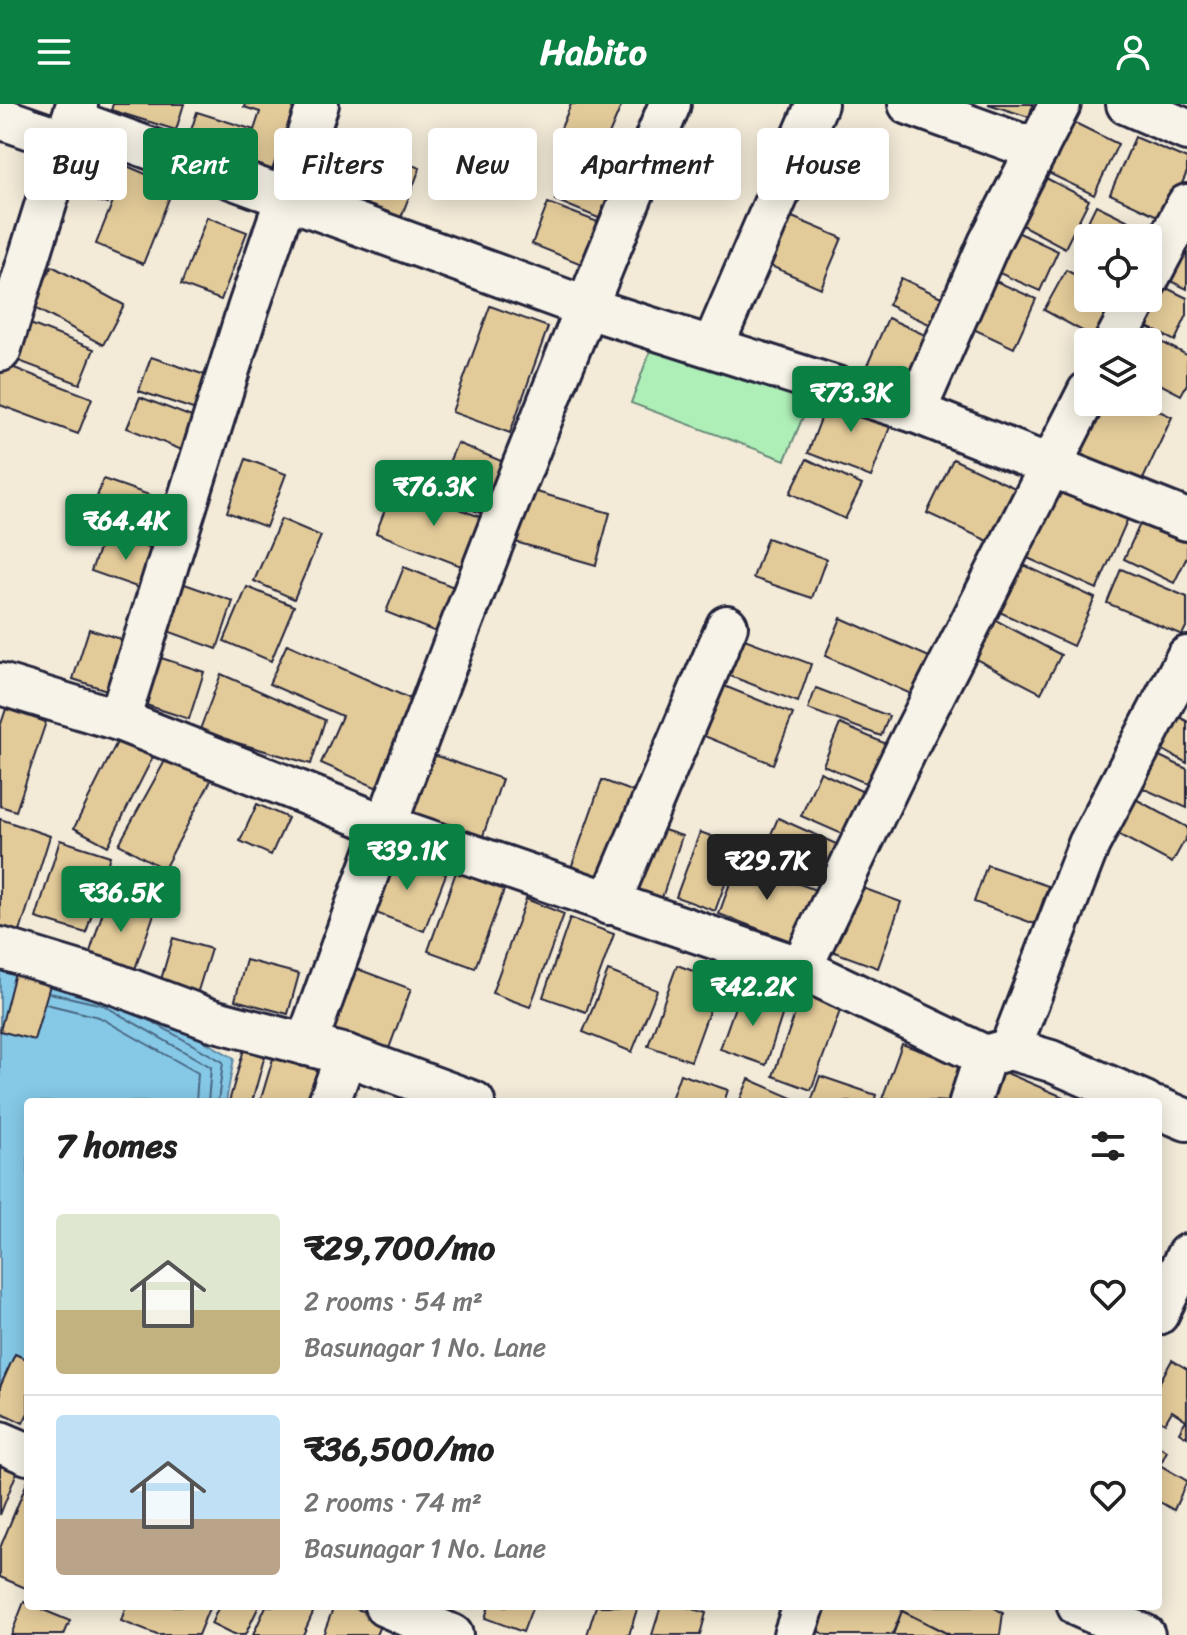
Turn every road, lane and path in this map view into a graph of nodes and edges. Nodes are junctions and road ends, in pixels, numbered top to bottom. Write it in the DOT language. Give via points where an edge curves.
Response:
graph roads {
  1 [pos="318,104"];
  2 [pos="670,104"];
  3 [pos="817,104"];
  4 [pos="909,104"];
  5 [pos="1060,104"];
  6 [pos="1127,104"];
  7 [pos="0,118"];
  8 [pos="72,122"];
  9 [pos="309,128"];
  10 [pos="1187,130"];
  11 [pos="1037,150"];
  12 [pos="274,194"];
  13 [pos="283,200"];
  14 [pos="290,200"];
  15 [pos="1187,205"];
  16 [pos="1162,252"];
  17 [pos="585,307"];
  18 [pos="713,346"];
  19 [pos="0,351"];
  20 [pos="915,412"];
  21 [pos="1075,416"];
  22 [pos="1050,464"];
  23 [pos="1187,520"];
  24 [pos="727,626"];
  25 [pos="1187,657"];
  26 [pos="0,684"];
  27 [pos="119,720"];
  28 [pos="384,825"];
  29 [pos="609,904"];
  30 [pos="0,948"];
  31 [pos="801,968"];
  32 [pos="306,1045"];
  33 [pos="998,1052"];
  34 [pos="346,1055"];
  35 [pos="330,1098"];
  36 [pos="463,1098"];
  37 [pos="972,1098"];
  38 [pos="1136,1098"];
  39 [pos="1162,1110"];
  40 [pos="1187,1120"];
  41 [pos="1187,1255"];
  42 [pos="1162,1306"];
  43 [pos="0,1442"];
  44 [pos="24,1452"];
  45 [pos="394,1610"];
  46 [pos="803,1610"];
  47 [pos="1087,1610"];
  48 [pos="452,1635"];
  49 [pos="794,1635"];
  50 [pos="1144,1635"];
  1 -- 9 [label="street"];
  2 -- 17 [label="street"];
  3 -- 18 [label="street"];
  4 -- 11 [label="street"];
  5 -- 11 [label="street"];
  6 -- 10 [label="street"];
  7 -- 8 [label="street"];
  8 -- 12 [label="street"];
  8 -- 19 [label="street"];
  11 -- 20 [label="street" via="989,243"];
  13 -- 27 [label="street"];
  14 -- 17 [label="street"];
  15 -- 16 [label="street"];
  17 -- 18 [label="street"];
  17 -- 28 [label="street"];
  18 -- 20 [label="street"];
  20 -- 22 [label="street"];
  21 -- 22 [label="street"];
  22 -- 23 [label="street"];
  22 -- 31 [label="street"];
  24 -- 29 [label="street"];
  25 -- 33 [label="street" via="1089,844"];
  26 -- 27 [label="street"];
  27 -- 28 [label="street"];
  28 -- 29 [label="street"];
  28 -- 32 [label="street"];
  29 -- 31 [label="street"];
  30 -- 32 [label="street" via="212,1020"];
  31 -- 33 [label="street"];
  32 -- 34 [label="street"];
  33 -- 37 [label="street"];
  33 -- 38 [label="street" via="1051,1061"];
  34 -- 35 [label="street"];
  34 -- 36 [label="street"];
  39 -- 40 [label="street"];
  41 -- 42 [label="street"];
  43 -- 44 [label="street"];
  45 -- 48 [label="street"];
  46 -- 49 [label="street"];
  47 -- 50 [label="street"];
}
